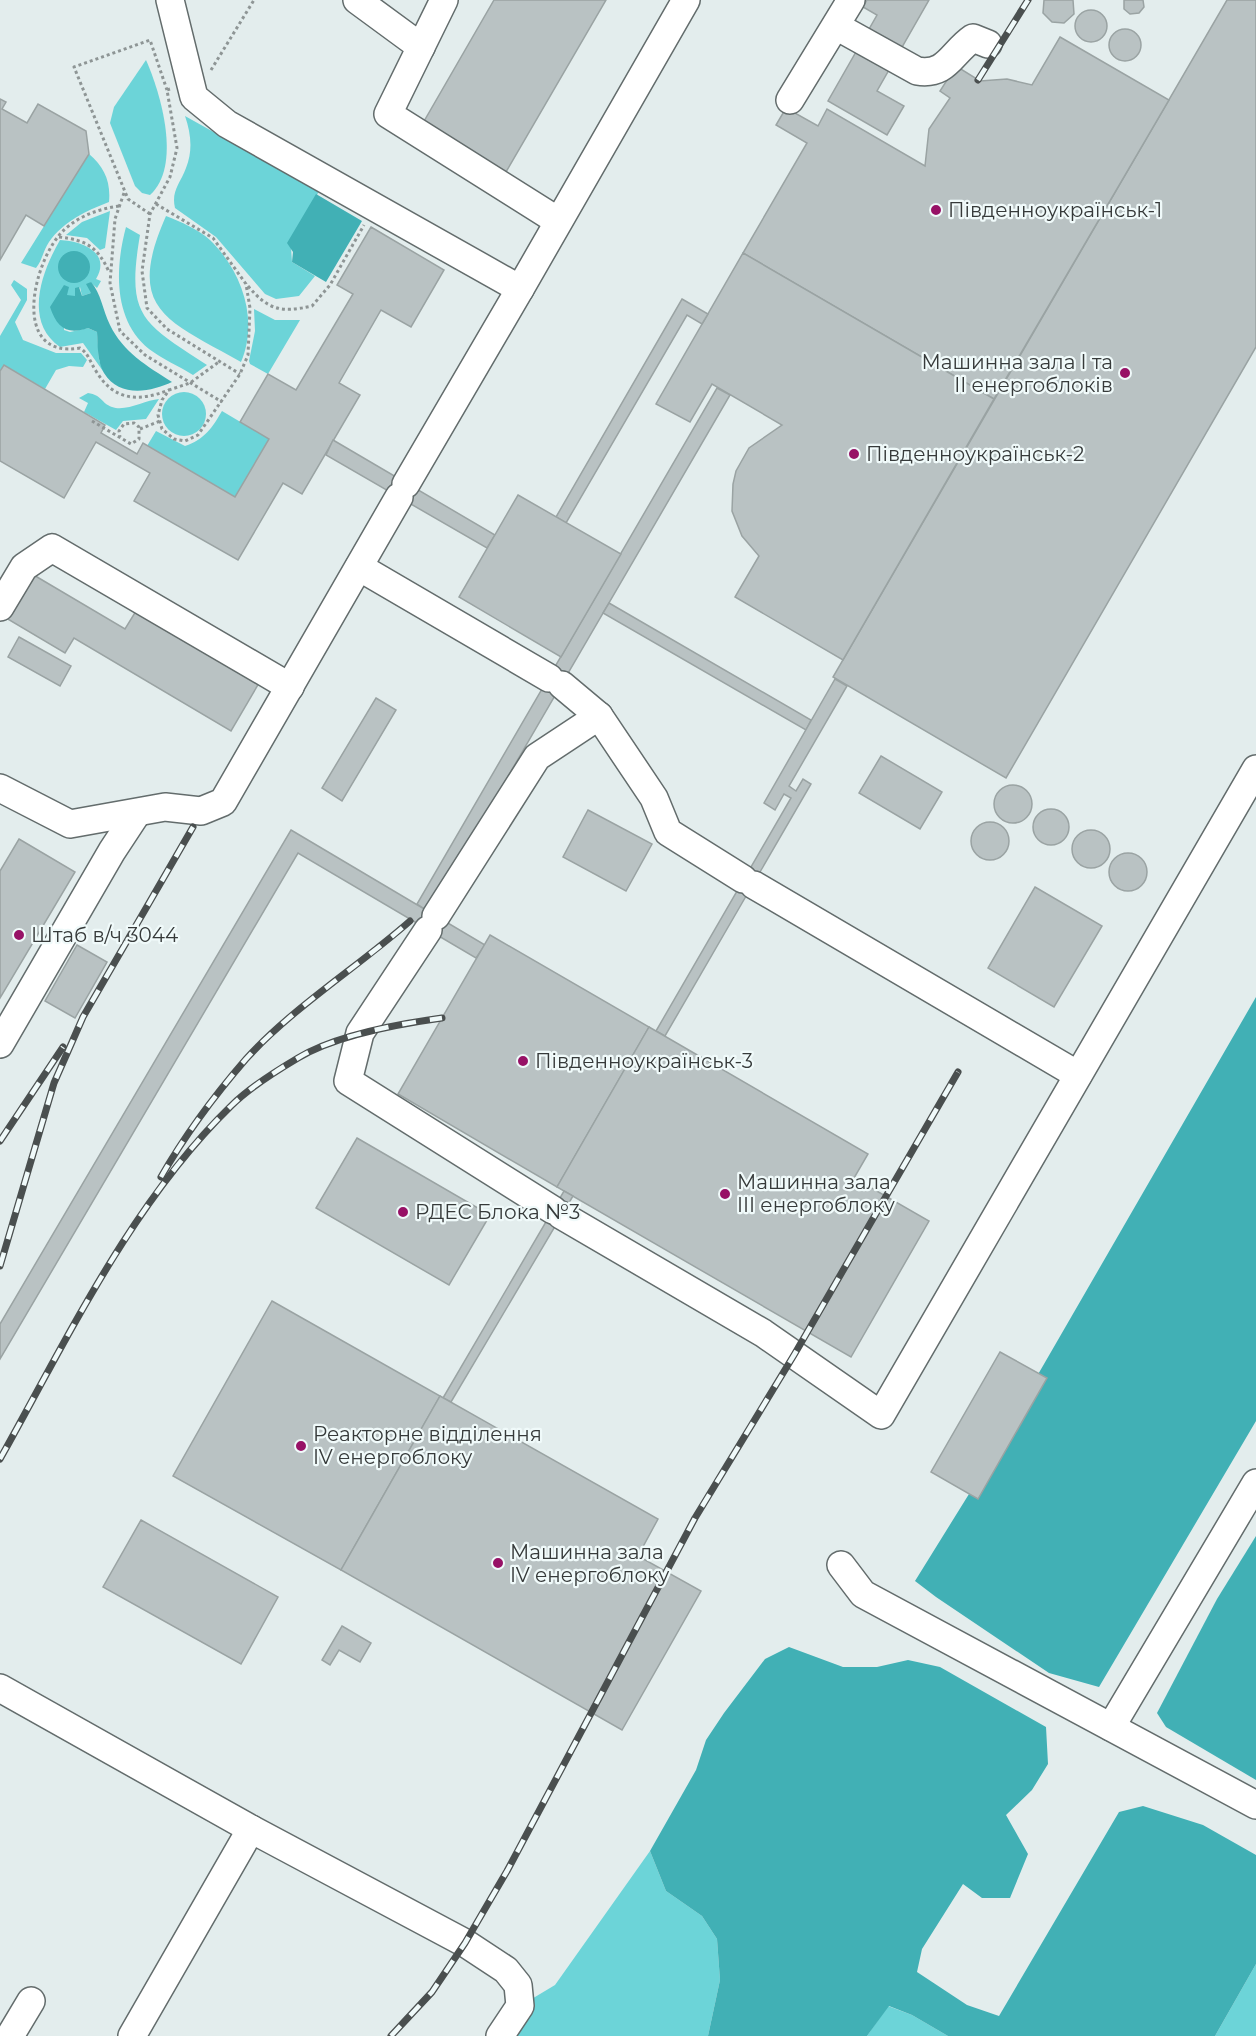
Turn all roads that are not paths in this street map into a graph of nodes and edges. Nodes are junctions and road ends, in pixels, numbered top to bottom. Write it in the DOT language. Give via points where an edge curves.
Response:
graph roads {
  1 [pos="170,0"];
  2 [pos="357,0"];
  3 [pos="444,0"];
  4 [pos="686,0"];
  5 [pos="851,0"];
  6 [pos="836,26"];
  7 [pos="988,44"];
  8 [pos="421,47"];
  9 [pos="790,100"];
  10 [pos="558,221"];
  11 [pos="520,289"];
  12 [pos="359,567"];
  13 [pos="0,607"];
  14 [pos="290,687"];
  15 [pos="599,716"];
  16 [pos="1256,769"];
  17 [pos="0,788"];
  18 [pos="136,813"];
  19 [pos="0,1044"];
  20 [pos="1078,1075"];
  21 [pos="1256,1483"];
  22 [pos="841,1565"];
  23 [pos="0,1688"];
  24 [pos="1111,1726"];
  25 [pos="1256,1804"];
  26 [pos="251,1829"];
  27 [pos="31,2001"];
  28 [pos="10,2036"];
  29 [pos="132,2036"];
  30 [pos="500,2036"];
  1 -- 11 [label="street" via="178,86 227,124"];
  2 -- 8 [label="street"];
  3 -- 8 [label="street"];
  4 -- 10 [label="street"];
  5 -- 6 [label="street"];
  6 -- 7 [label="street" via="917,71 931,73 941,69 958,48 973,38"];
  6 -- 9 [label="street"];
  8 -- 10 [label="street" via="388,114"];
  10 -- 11 [label="street"];
  11 -- 12 [label="street"];
  12 -- 14 [label="street"];
  12 -- 15 [label="street" via="555,681"];
  13 -- 14 [label="street" via="24,567 52,548"];
  14 -- 18 [label="street" via="223,802 201,811 165,807"];
  15 -- 20 [label="street" via="654,798 668,832"];
  15 -- 20 [label="street" via="537,757 360,1033 348,1081 557,1213 763,1333 881,1415"];
  16 -- 20 [label="street"];
  17 -- 18 [label="street" via="70,824"];
  18 -- 19 [label="street"];
  21 -- 24 [label="street"];
  22 -- 24 [label="street" via="863,1594"];
  23 -- 26 [label="street"];
  24 -- 25 [label="street"];
  26 -- 29 [label="street"];
  26 -- 30 [label="street" via="465,1943 506,1971 518,1985 520,2006"];
  27 -- 28 [label="street"];
}
